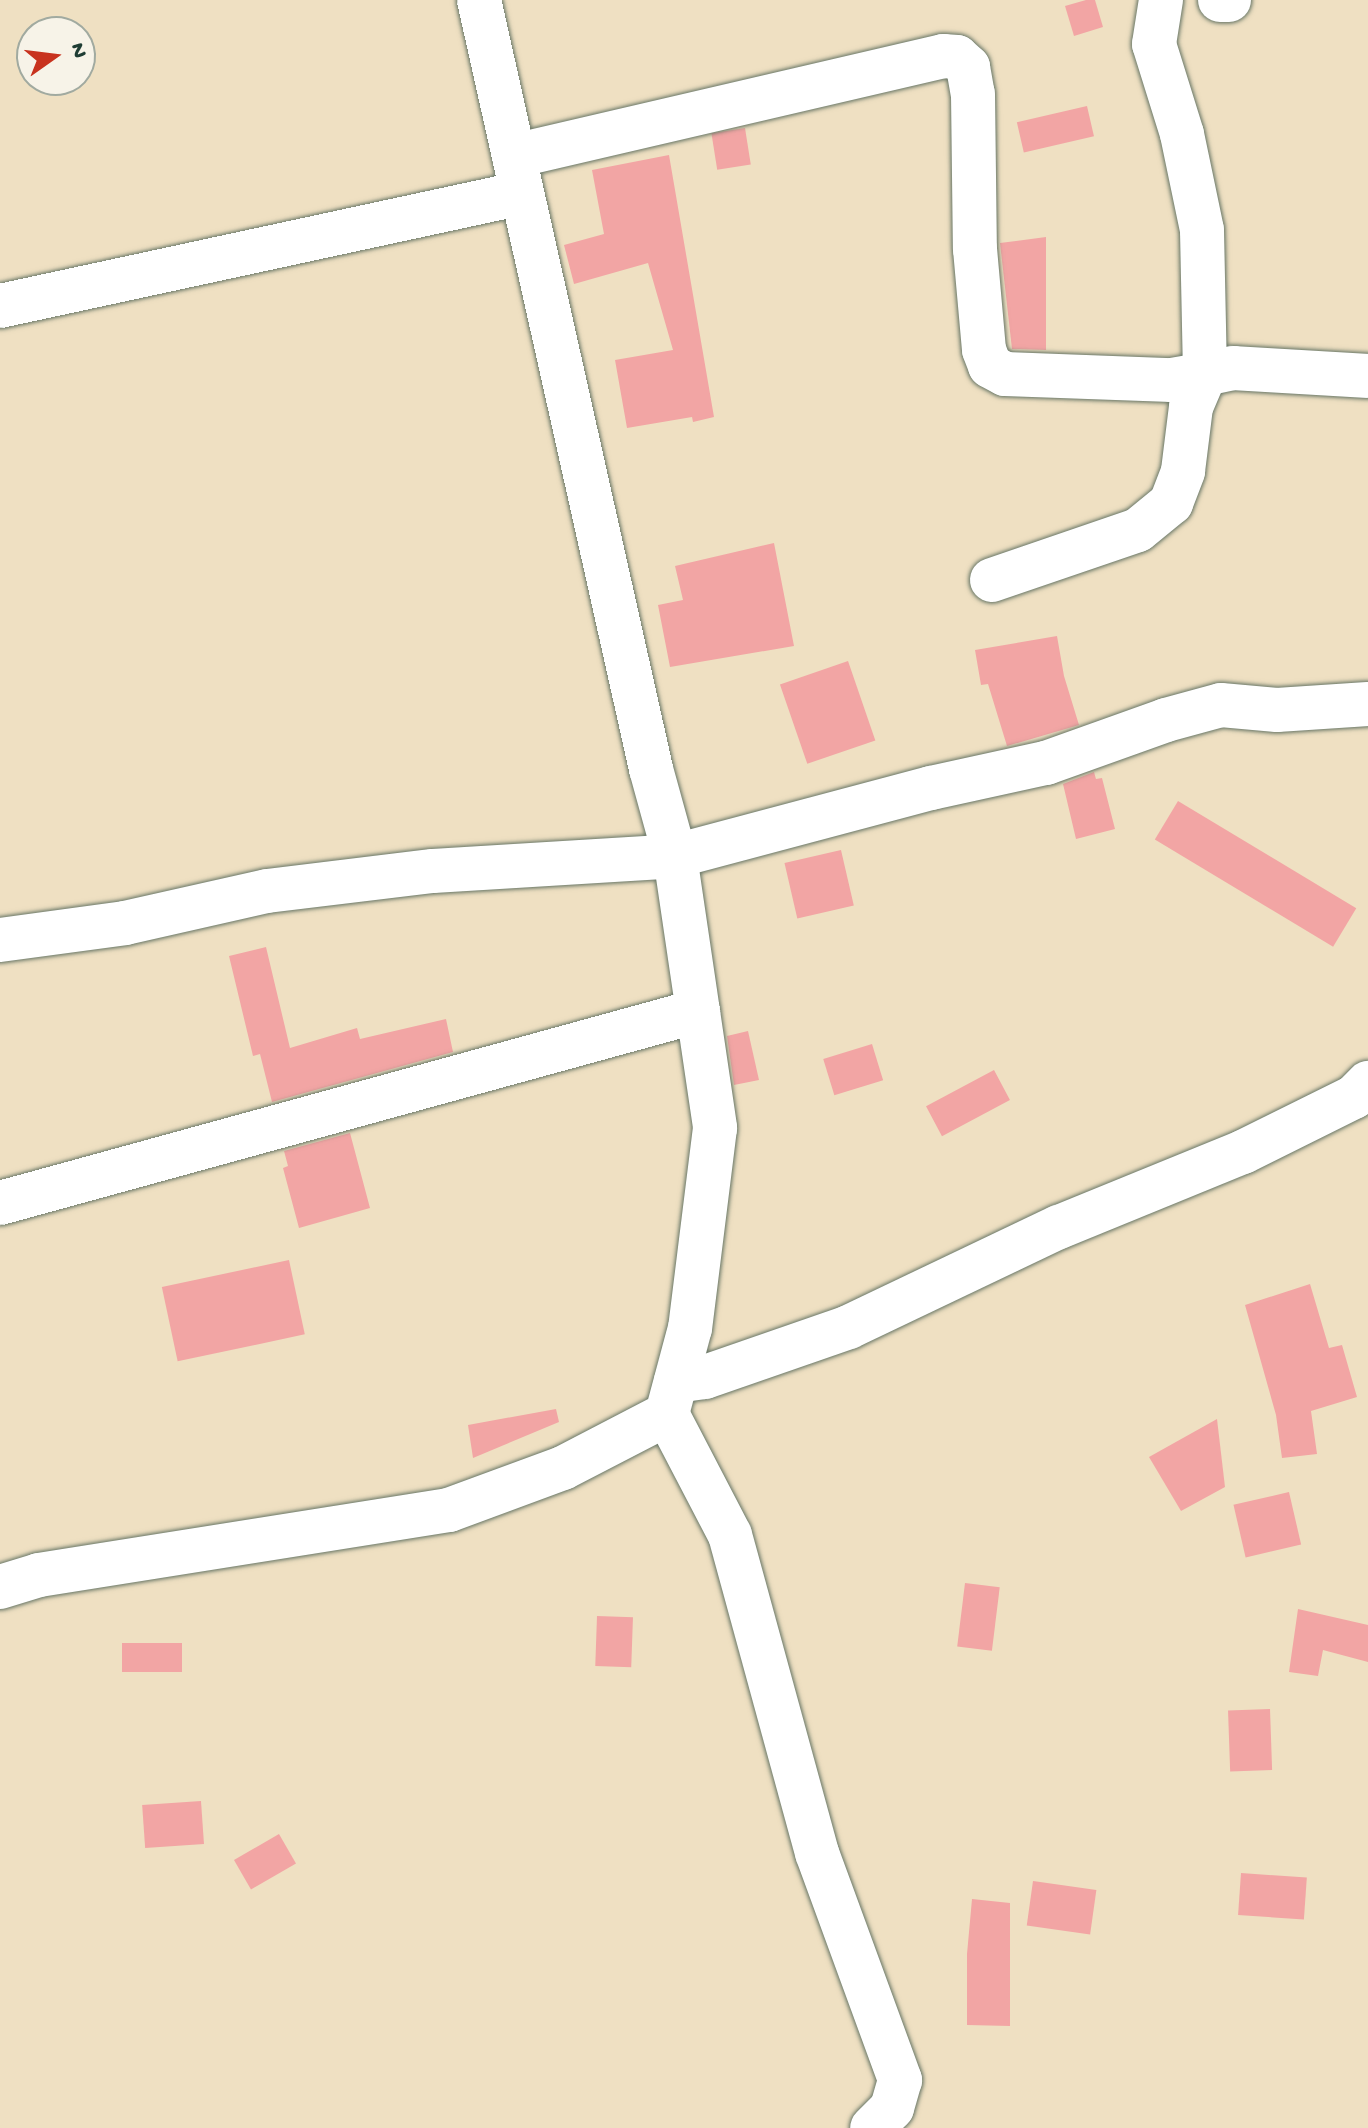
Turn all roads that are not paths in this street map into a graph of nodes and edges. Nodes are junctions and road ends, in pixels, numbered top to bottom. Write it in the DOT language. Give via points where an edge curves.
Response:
graph roads {
  1 [pos="479,0"];
  2 [pos="1161,0"];
  3 [pos="1220,0"];
  4 [pos="1229,0"];
  5 [pos="518,174"];
  6 [pos="0,306"];
  7 [pos="1205,374"];
  8 [pos="1368,376"];
  9 [pos="992,580"];
  10 [pos="1368,704"];
  11 [pos="675,856"];
  12 [pos="0,940"];
  13 [pos="698,1011"];
  14 [pos="1368,1083"];
  15 [pos="0,1203"];
  16 [pos="671,1397"];
  17 [pos="0,1587"];
  18 [pos="872,2128"];
  1 -- 5 [label="street"];
  2 -- 7 [label="street" via="1154,44 1182,134 1202,230"];
  3 -- 4 [label="street"];
  5 -- 6 [label="street"];
  5 -- 7 [label="street" via="943,56 957,57 968,67 973,94 975,249 990,366 1005,374 1172,380"];
  5 -- 11 [label="street"];
  7 -- 8 [label="street" via="1233,368"];
  7 -- 9 [label="street" via="1191,407 1183,471 1171,503 1138,530"];
  10 -- 11 [label="street" via="1277,710 1221,705 1046,763"];
  11 -- 12 [label="street" via="433,871 267,891 125,923"];
  11 -- 13 [label="street"];
  13 -- 15 [label="street"];
  13 -- 16 [label="street" via="715,1128 690,1328"];
  14 -- 16 [label="street" via="1354,1097 1243,1152 1059,1227 849,1327 705,1377"];
  16 -- 17 [label="street" via="563,1468 449,1510 39,1575"];
  16 -- 18 [label="street" via="730,1535 817,1853 900,2080 892,2108"];
}
